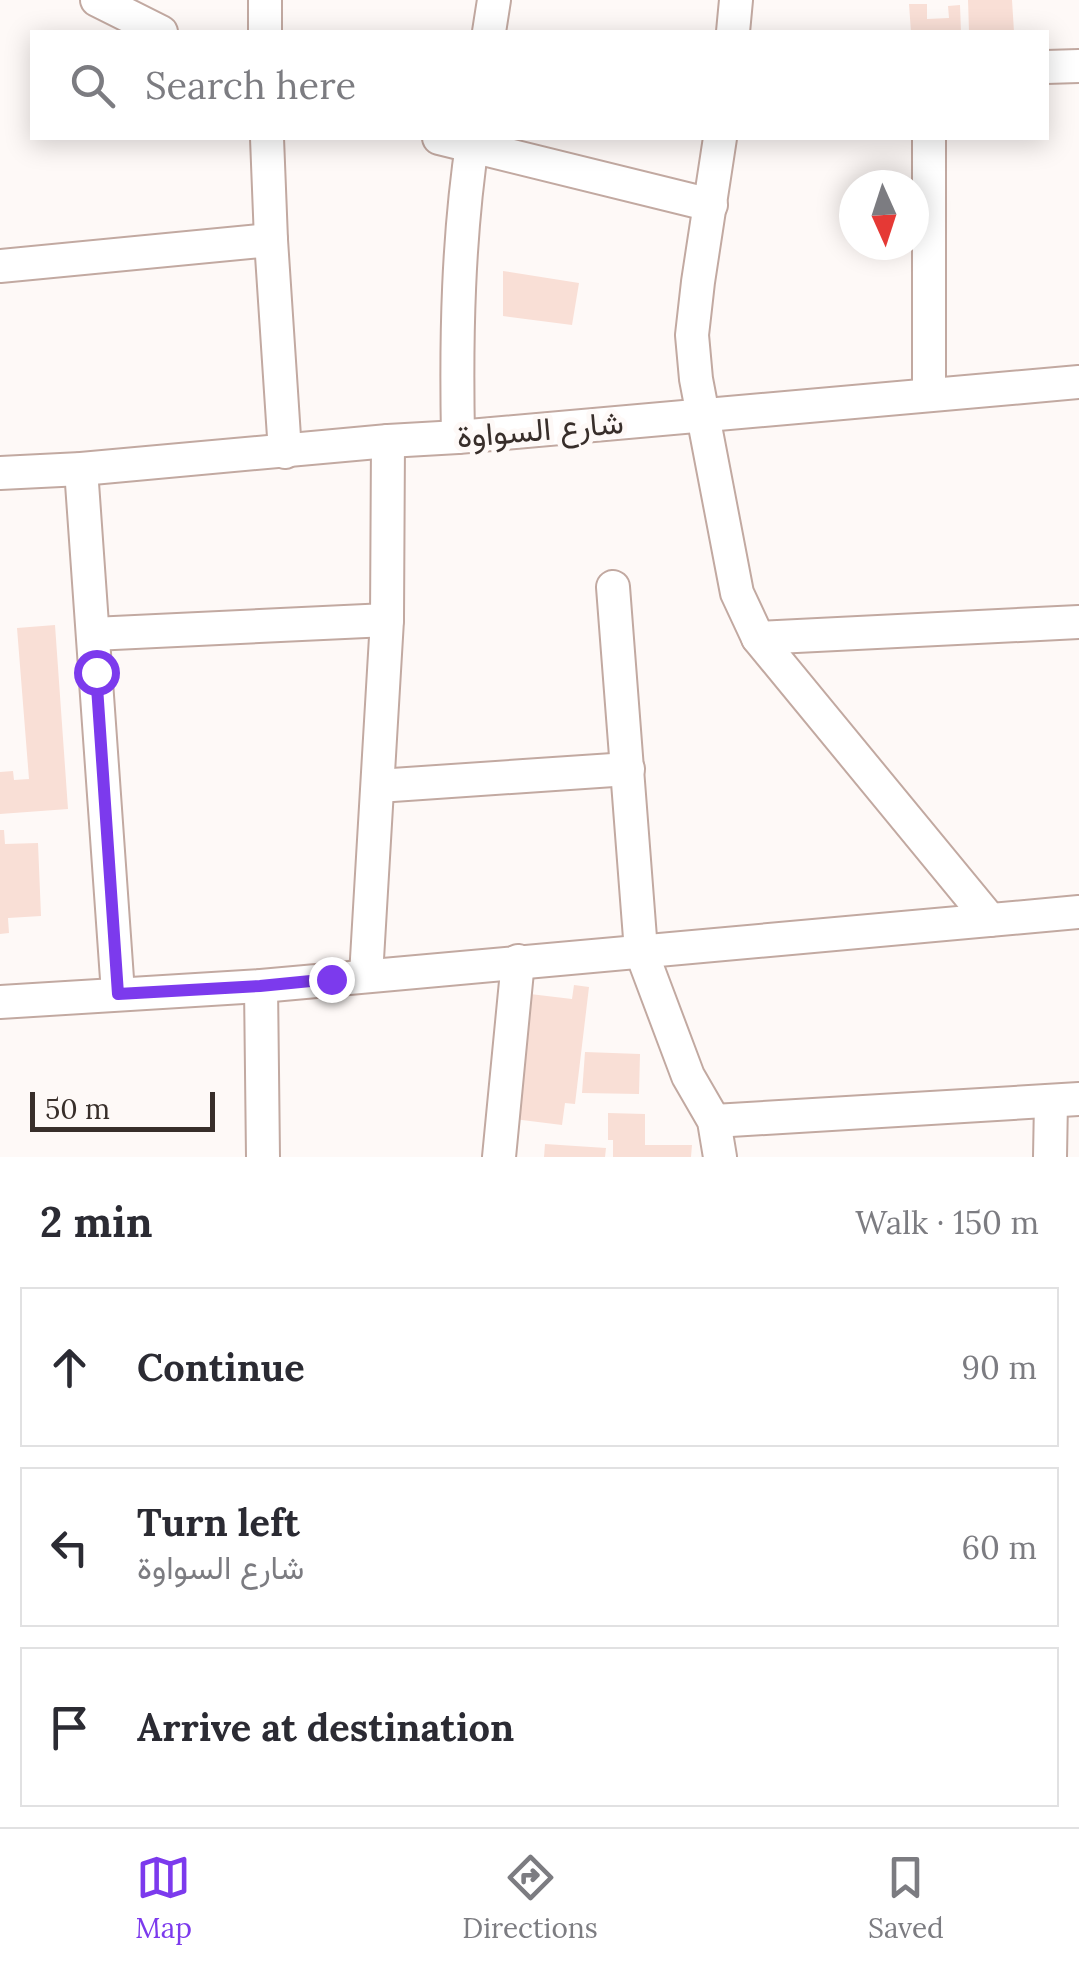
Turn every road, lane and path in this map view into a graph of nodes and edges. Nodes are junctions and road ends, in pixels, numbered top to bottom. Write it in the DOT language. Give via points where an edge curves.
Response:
graph roads {
  1 [pos="97,0"];
  2 [pos="265,0"];
  3 [pos="494,0"];
  4 [pos="736,0"];
  5 [pos="157,30"];
  6 [pos="265,30"];
  7 [pos="489,30"];
  8 [pos="733,30"];
  9 [pos="1079,66"];
  10 [pos="1049,67"];
  11 [pos="268,140"];
  12 [pos="720,140"];
  13 [pos="929,140"];
  14 [pos="472,142"];
  15 [pos="711,204"];
  16 [pos="271,240"];
  17 [pos="0,266"];
  18 [pos="1079,382"];
  19 [pos="929,395"];
  20 [pos="703,415"];
  21 [pos="458,437"];
  22 [pos="388,441"];
  23 [pos="285,452"];
  24 [pos="81,469"];
  25 [pos="0,473"];
  26 [pos="613,586"];
  27 [pos="388,620"];
  28 [pos="1079,622"];
  29 [pos="93,634"];
  30 [pos="758,638"];
  31 [pos="628,769"];
  32 [pos="378,786"];
  33 [pos="1079,912"];
  34 [pos="990,920"];
  35 [pos="641,950"];
  36 [pos="518,961"];
  37 [pos="366,976"];
  38 [pos="260,986"];
  39 [pos="118,994"];
  40 [pos="0,1002"];
  41 [pos="1065,1100"];
  42 [pos="714,1121"];
  43 [pos="263,1157"];
  44 [pos="499,1157"];
  45 [pos="720,1157"];
  46 [pos="1050,1157"];
  1 -- 5 [label="street"];
  2 -- 6 [label="street"];
  3 -- 7 [label="street"];
  4 -- 8 [label="street"];
  9 -- 10 [label="street"];
  11 -- 16 [label="street"];
  12 -- 15 [label="street"];
  13 -- 19 [label="street"];
  14 -- 15 [label="street"];
  14 -- 21 [label="street" via="458,288"];
  15 -- 20 [label="street" via="692,334"];
  16 -- 17 [label="street"];
  16 -- 23 [label="street"];
  18 -- 19 [label="street, شارع السواوة"];
  19 -- 20 [label="street, شارع السواوة"];
  20 -- 21 [label="street, شارع السواوة"];
  20 -- 30 [label="street" via="737,593"];
  21 -- 22 [label="street, شارع السواوة"];
  22 -- 23 [label="street, شارع السواوة"];
  22 -- 27 [label="street"];
  23 -- 24 [label="street, شارع السواوة"];
  24 -- 25 [label="street, شارع السواوة"];
  24 -- 29 [label="street"];
  26 -- 31 [label="street"];
  27 -- 29 [label="street"];
  27 -- 32 [label="street"];
  28 -- 30 [label="street"];
  29 -- 39 [label="street"];
  30 -- 34 [label="street"];
  31 -- 32 [label="street"];
  31 -- 35 [label="street"];
  32 -- 37 [label="street"];
  33 -- 34 [label="street"];
  34 -- 35 [label="street"];
  35 -- 36 [label="street"];
  35 -- 42 [label="street" via="688,1076"];
  36 -- 37 [label="street"];
  36 -- 44 [label="street"];
  37 -- 38 [label="street"];
  38 -- 39 [label="street"];
  38 -- 43 [label="street"];
  39 -- 40 [label="street"];
  41 -- 42 [label="street"];
  41 -- 46 [label="street"];
  42 -- 45 [label="street"];
}
